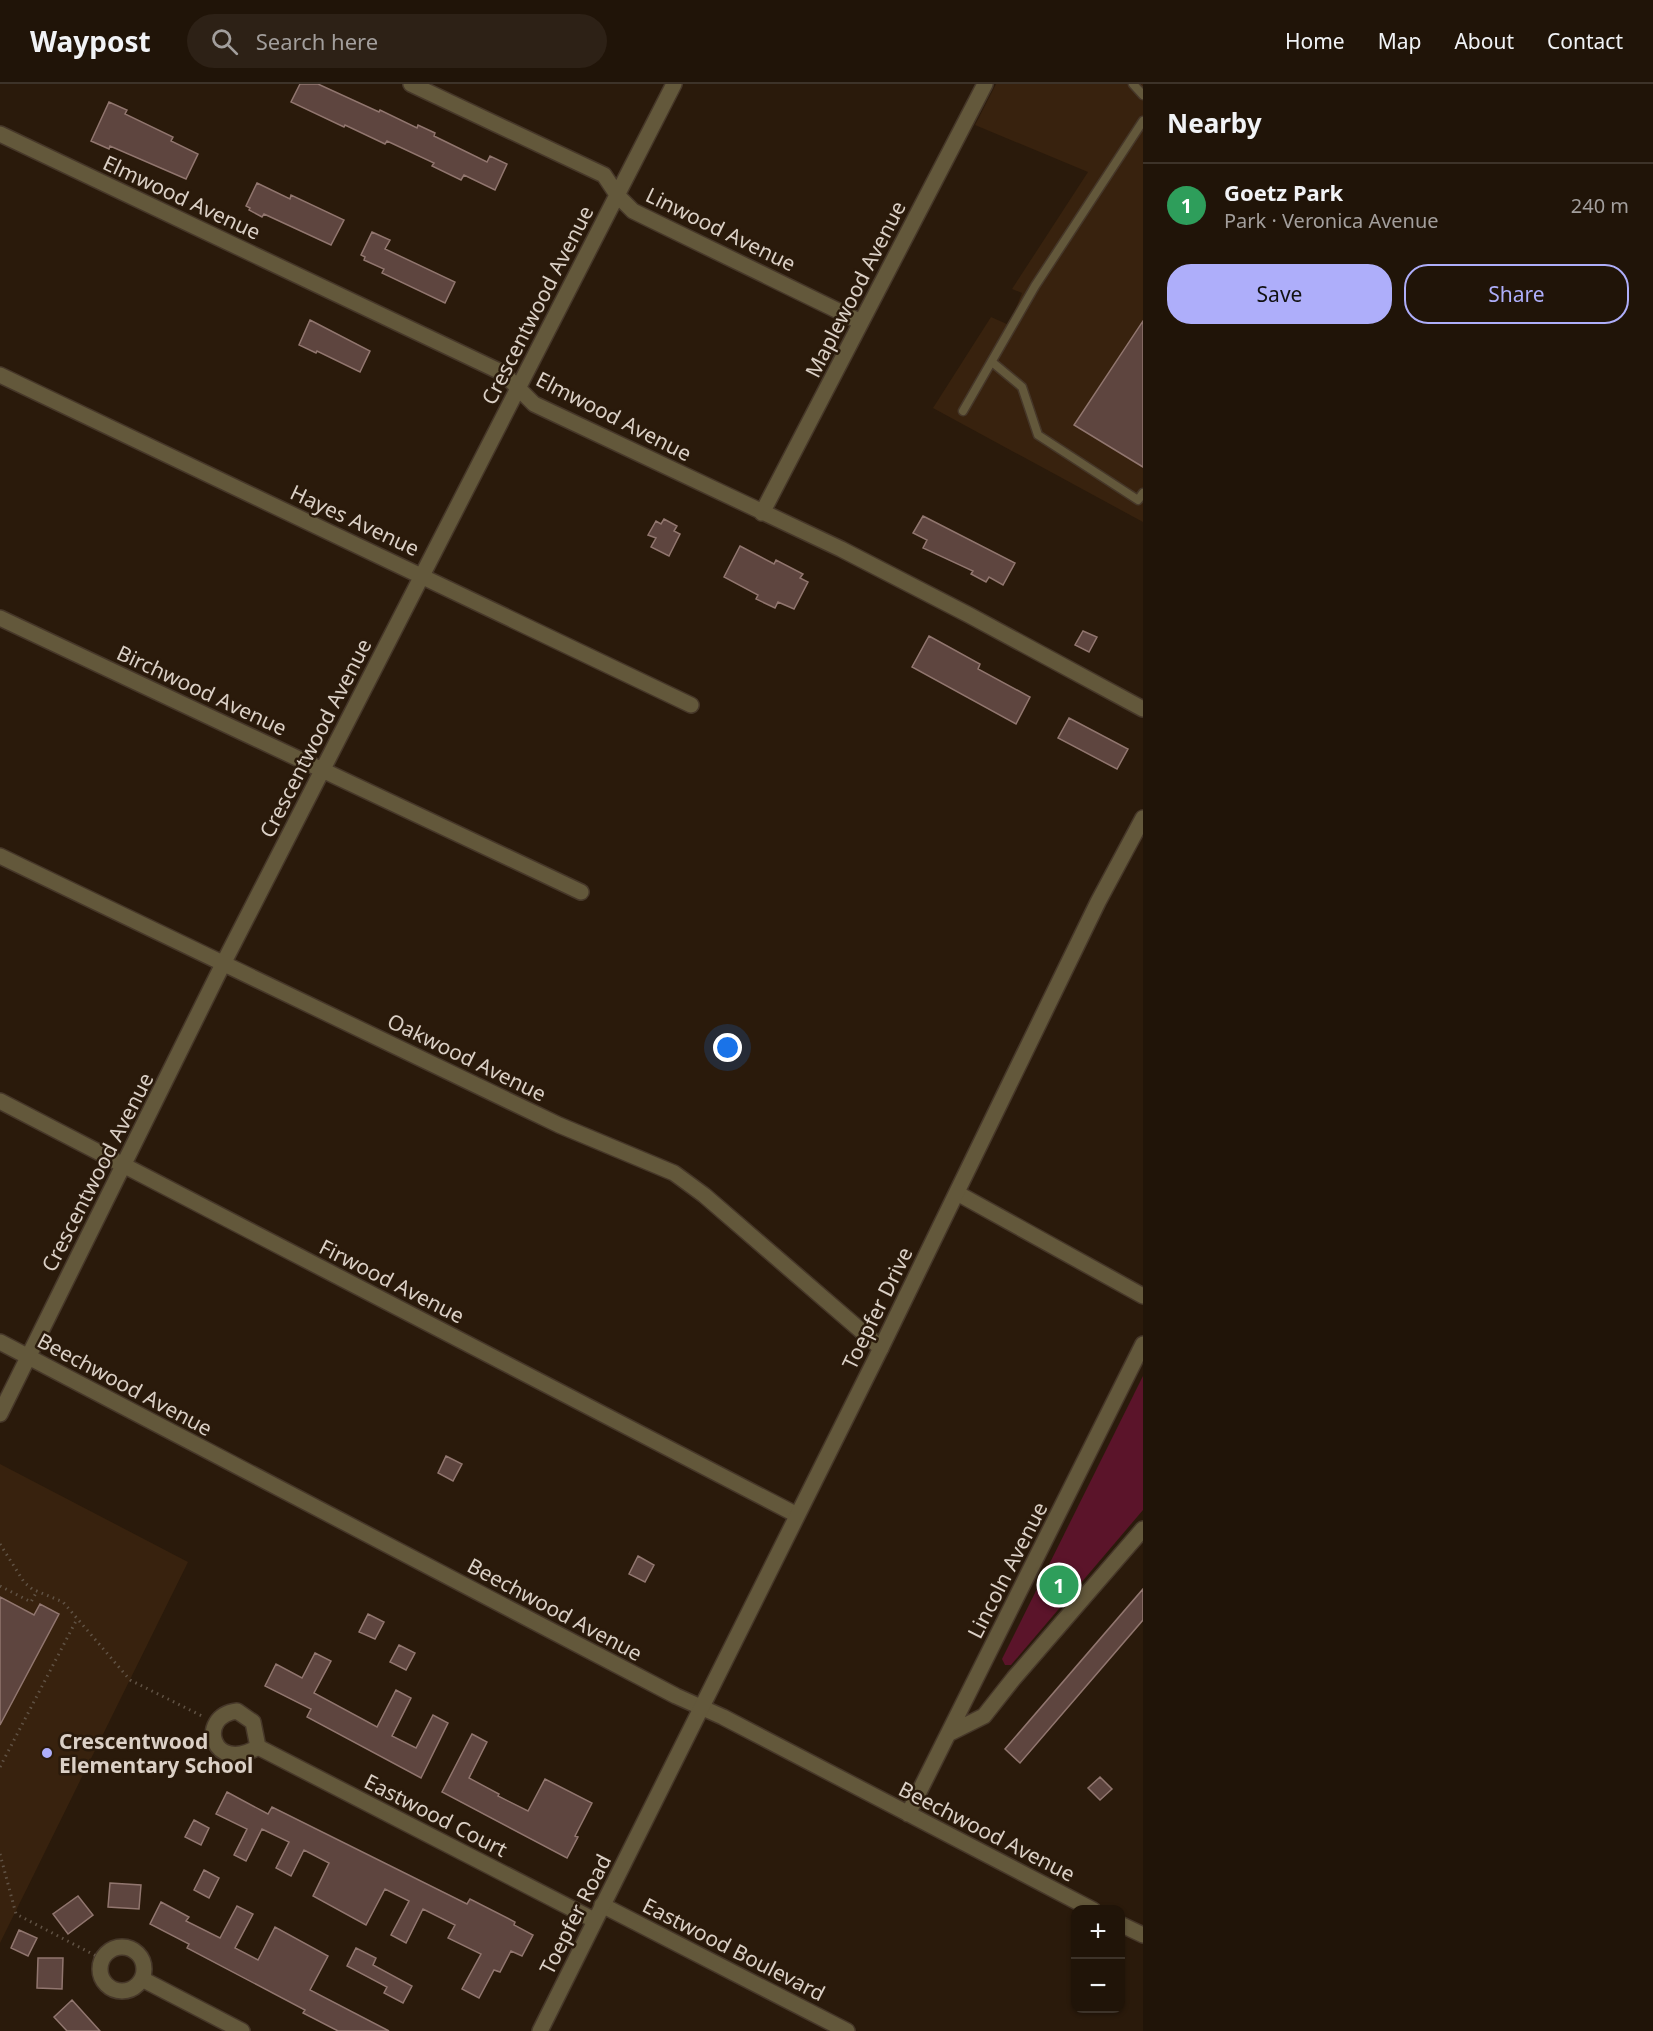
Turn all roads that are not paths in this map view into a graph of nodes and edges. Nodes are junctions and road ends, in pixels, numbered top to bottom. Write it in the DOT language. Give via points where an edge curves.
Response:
graph roads {
  1 [pos="411,84"];
  2 [pos="674,84"];
  3 [pos="985,84"];
  4 [pos="1133,84"];
  5 [pos="1143,95"];
  6 [pos="1143,121"];
  7 [pos="0,134"];
  8 [pos="618,196"];
  9 [pos="861,322"];
  10 [pos="992,362"];
  11 [pos="0,375"];
  12 [pos="518,389"];
  13 [pos="963,411"];
  14 [pos="1143,493"];
  15 [pos="762,513"];
  16 [pos="421,575"];
  17 [pos="0,618"];
  18 [pos="691,705"];
  19 [pos="1143,709"];
  20 [pos="324,771"];
  21 [pos="1143,818"];
  22 [pos="0,856"];
  23 [pos="581,892"];
  24 [pos="224,962"];
  25 [pos="0,1101"];
  26 [pos="124,1166"];
  27 [pos="957,1193"];
  28 [pos="1143,1296"];
  29 [pos="0,1342"];
  30 [pos="1143,1344"];
  31 [pos="881,1348"];
  32 [pos="28,1356"];
  33 [pos="0,1414"];
  34 [pos="797,1515"];
  35 [pos="1143,1529"];
  36 [pos="702,1707"];
  37 [pos="948,1734"];
  38 [pos="258,1747"];
  39 [pos="908,1814"];
  40 [pos="648,1816"];
  41 [pos="602,1905"];
  42 [pos="1083,1905"];
  43 [pos="594,1920"];
  44 [pos="1125,1926"];
  45 [pos="1143,1935"];
  46 [pos="142,1979"];
  47 [pos="242,2031"];
  48 [pos="540,2031"];
  49 [pos="846,2031"];
  1 -- 8 [label="street, Linwood Avenue" via="604,175"];
  2 -- 8 [label="street, Crescentwood Avenue"];
  3 -- 9 [label="street, Maplewood Avenue"];
  4 -- 5 [label="lane"];
  6 -- 10 [label="lane" via="1035,286"];
  7 -- 12 [label="street, Elmwood Avenue" via="503,373"];
  8 -- 9 [label="street, Linwood Avenue" via="633,211"];
  8 -- 12 [label="street, Crescentwood Avenue"];
  9 -- 15 [label="street, Maplewood Avenue"];
  10 -- 13 [label="lane"];
  10 -- 14 [label="lane" via="1022,387 1038,435 1138,500"];
  11 -- 16 [label="street, Hayes Avenue"];
  12 -- 15 [label="street, Elmwood Avenue" via="534,404"];
  12 -- 16 [label="street, Crescentwood Avenue"];
  15 -- 19 [label="street, Elmwood Avenue" via="841,549"];
  16 -- 18 [label="street, Hayes Avenue"];
  16 -- 20 [label="street, Crescentwood Avenue"];
  17 -- 20 [label="street, Birchwood Avenue"];
  20 -- 23 [label="street, Birchwood Avenue"];
  20 -- 24 [label="street, Crescentwood Avenue"];
  21 -- 27 [label="street, Toepfer Drive"];
  22 -- 24 [label="street, Oakwood Avenue"];
  24 -- 26 [label="street, Crescentwood Avenue"];
  24 -- 31 [label="street, Oakwood Avenue" via="559,1125 674,1173 704,1194"];
  25 -- 26 [label="street, Firwood Avenue"];
  26 -- 32 [label="street, Crescentwood Avenue"];
  26 -- 34 [label="street, Firwood Avenue"];
  27 -- 28 [label="street"];
  27 -- 31 [label="street, Toepfer Drive"];
  29 -- 32 [label="street, Beechwood Avenue"];
  30 -- 37 [label="street, Lincoln Avenue"];
  31 -- 34 [label="street, Toepfer Drive"];
  32 -- 33 [label="street, Crescentwood Avenue"];
  32 -- 36 [label="street, Beechwood Avenue"];
  34 -- 36 [label="street, Toepfer Drive"];
  35 -- 37 [label="street" via="984,1716"];
  36 -- 39 [label="street, Beechwood Avenue"];
  36 -- 40 [label="street, Toepfer Drive"];
  37 -- 39 [label="street, Lincoln Avenue"];
  38 -- 43 [label="street, Eastwood Court"];
  39 -- 42 [label="street, Beechwood Avenue"];
  40 -- 41 [label="street, Toepfer Road"];
  41 -- 43 [label="street, Toepfer Road"];
  41 -- 49 [label="street, Eastwood Boulevard"];
  43 -- 48 [label="street, Toepfer Road"];
  44 -- 45 [label="street"];
  46 -- 46 [label="street" via="125,1991 111,1988 102,1978 102,1959 115,1948 129,1948 141,1957"];
  46 -- 47 [label="street"];
}
